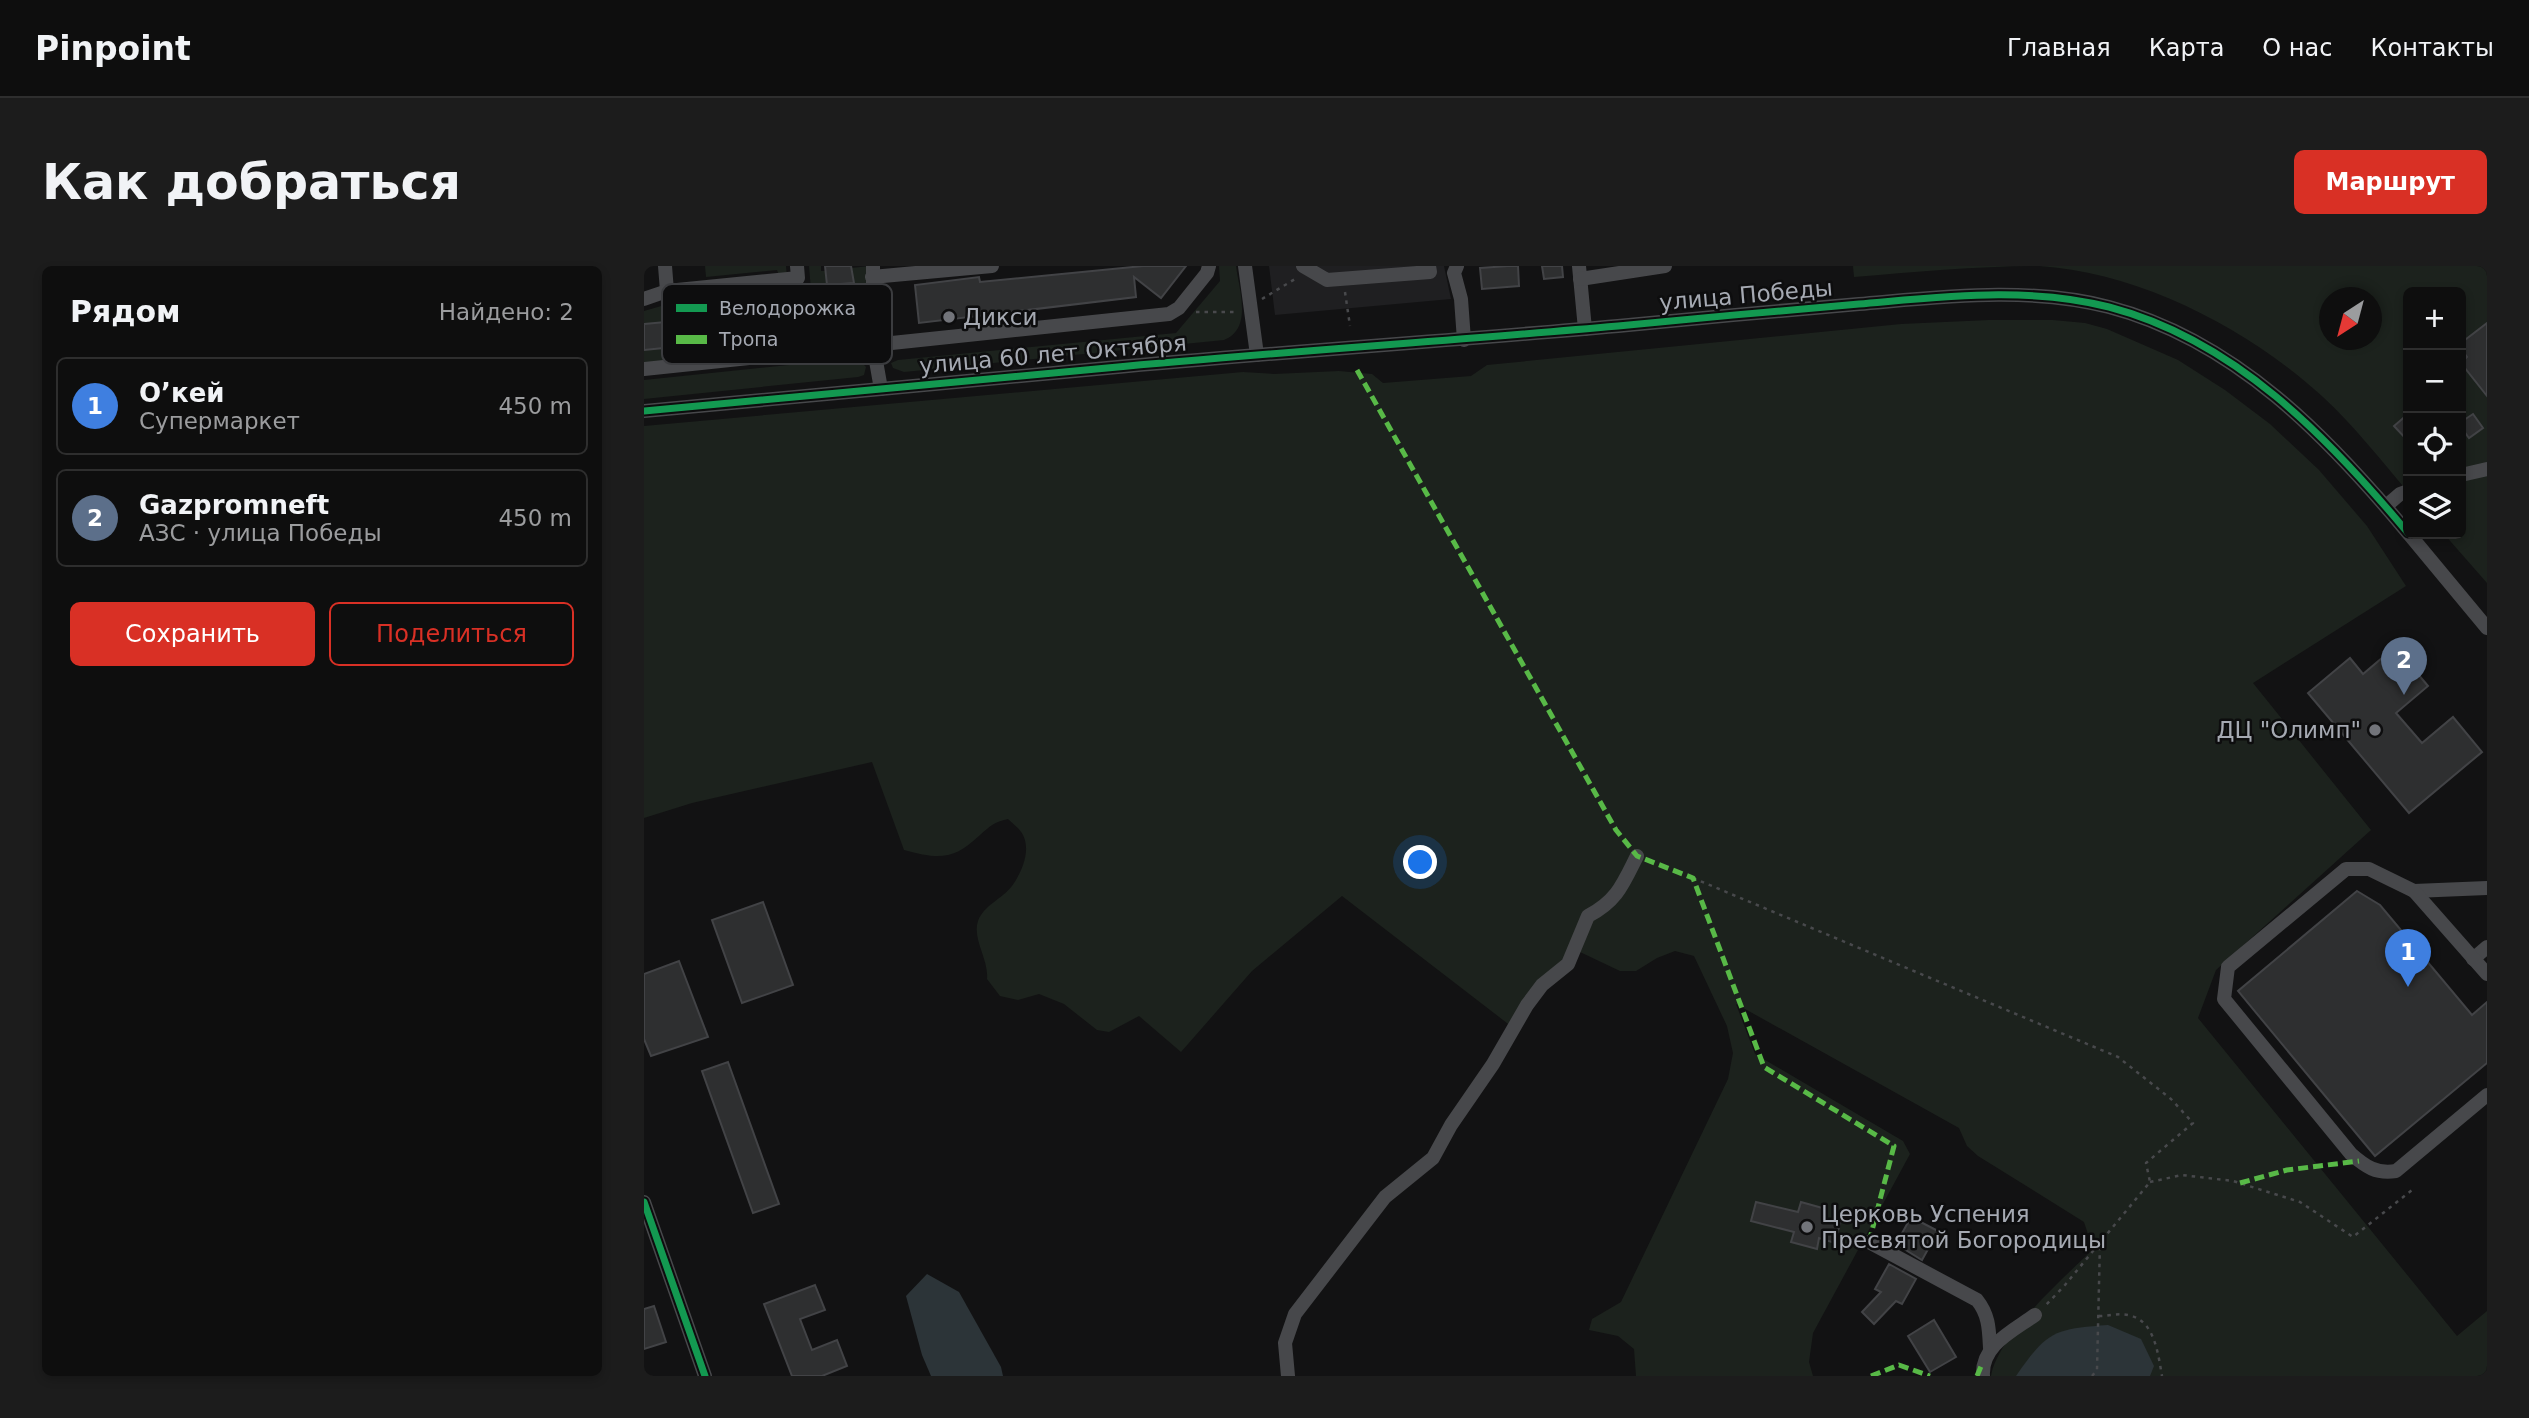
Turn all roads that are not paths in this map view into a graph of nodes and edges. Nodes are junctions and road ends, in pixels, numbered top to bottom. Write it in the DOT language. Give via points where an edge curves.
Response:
graph roads {
  1 [pos="665,266"];
  2 [pos="797,266"];
  3 [pos="992,266"];
  4 [pos="1209,266"];
  5 [pos="1245,266"];
  6 [pos="1429,266"];
  7 [pos="1457,266"];
  8 [pos="1665,266"];
  9 [pos="1307,268"];
  10 [pos="1378,269"];
  11 [pos="872,272"];
  12 [pos="1580,273"];
  13 [pos="666,284"];
  14 [pos="738,284"];
  15 [pos="662,293"];
  16 [pos="644,299"];
  17 [pos="1585,329"];
  18 [pos="1464,340"];
  19 [pos="892,342"];
  20 [pos="1257,355"];
  21 [pos="690,364"];
  22 [pos="877,364"];
  23 [pos="644,369"];
  24 [pos="881,389"];
  25 [pos="644,411"];
  26 [pos="2487,469"];
  27 [pos="2466,474"];
  28 [pos="2403,493"];
  29 [pos="2386,506"];
  30 [pos="2403,527"];
  31 [pos="2413,539"];
  32 [pos="2487,628"];
  33 [pos="1637,856"];
  34 [pos="2487,888"];
  35 [pos="2414,891"];
  36 [pos="2487,947"];
  37 [pos="2473,959"];
  38 [pos="2487,974"];
  39 [pos="2487,1095"];
  40 [pos="644,1202"];
  41 [pos="1869,1242"];
  42 [pos="2035,1315"];
  43 [pos="1990,1348"];
  44 [pos="705,1376"];
  45 [pos="1288,1376"];
  46 [pos="1983,1376"];
  1 -- 13 [label="street"];
  2 -- 14 [label="street" via="798,278"];
  3 -- 11 [label="street"];
  4 -- 19 [label="street" via="1179,308 1169,314"];
  5 -- 20 [label="street"];
  6 -- 10 [label="street" via="1430,272"];
  7 -- 18 [label="street" via="1454,273"];
  8 -- 12 [label="street"];
  9 -- 10 [label="street" via="1327,280"];
  12 -- 17 [label="street"];
  15 -- 16 [label="street"];
  17 -- 18 [label="street, улица Победы"];
  17 -- 29 [label="street, улица Победы" via="1947,297 2021,295 2084,301 2176,332 2234,364 2307,423"];
  18 -- 20 [label="street, улица Победы"];
  20 -- 24 [label="street, улица 60 лет Октября"];
  21 -- 23 [label="street"];
  22 -- 24 [label="street"];
  24 -- 25 [label="street, улица 60 лет Октября"];
  26 -- 27 [label="street"];
  28 -- 29 [label="street"];
  29 -- 30 [label="street, улица Победы"];
  31 -- 32 [label="street, улица Победы"];
  33 -- 45 [label="street" via="1618,894 1588,916 1567,964 1527,1005 1433,1157 1385,1197 1295,1314 1285,1343"];
  34 -- 35 [label="street"];
  35 -- 37 [label="street"];
  35 -- 39 [label="street" via="2368,869 2346,869 2228,967 2224,999 2351,1154 2383,1173 2396,1171"];
  36 -- 37 [label="street"];
  37 -- 38 [label="street"];
  40 -- 44 [label="street"];
  41 -- 43 [label="street" via="1977,1300 1989,1321"];
  42 -- 43 [label="street"];
  43 -- 46 [label="street" via="1982,1364"];
}
